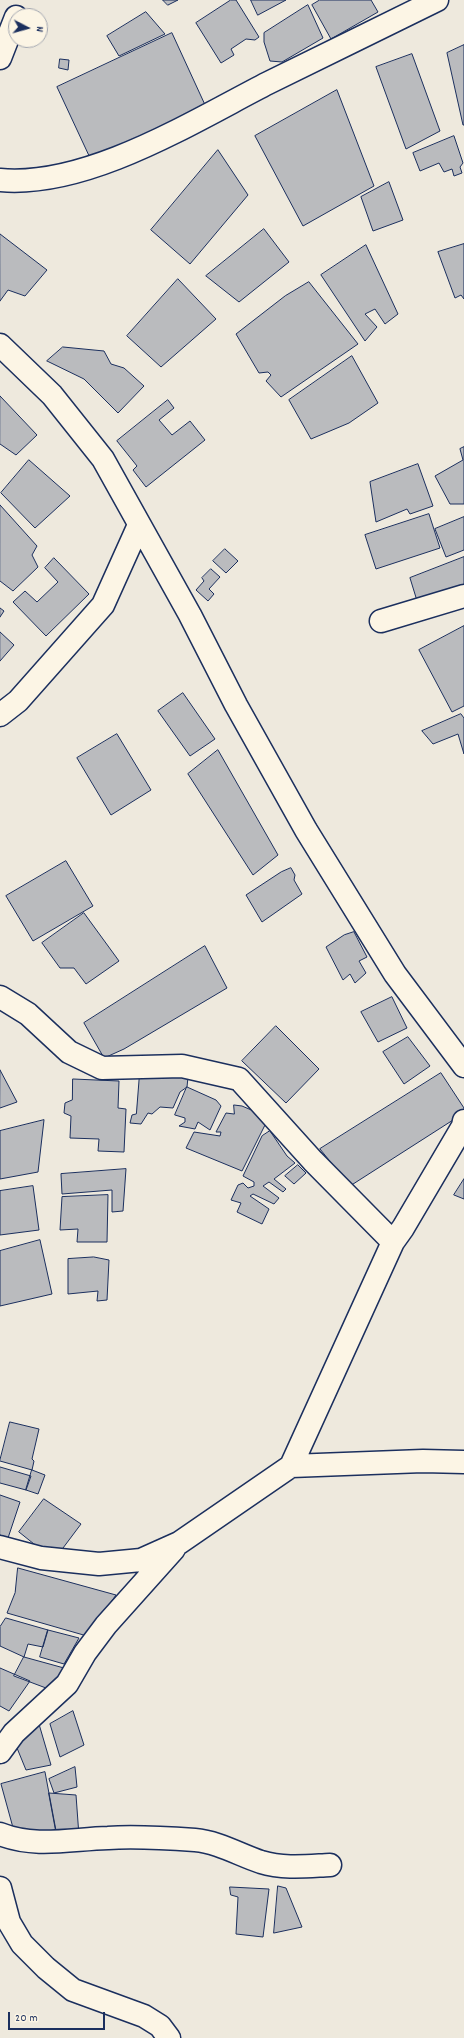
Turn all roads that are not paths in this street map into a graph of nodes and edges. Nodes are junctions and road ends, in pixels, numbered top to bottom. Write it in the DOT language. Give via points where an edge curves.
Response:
graph roads {
  1 [pos="437,0"];
  2 [pos="8,37"];
  3 [pos="0,58"];
  4 [pos="0,180"];
  5 [pos="0,345"];
  6 [pos="139,525"];
  7 [pos="464,596"];
  8 [pos="381,621"];
  9 [pos="0,715"];
  10 [pos="0,997"];
  11 [pos="464,1066"];
  12 [pos="464,1121"];
  13 [pos="393,1242"];
  14 [pos="464,1462"];
  15 [pos="290,1466"];
  16 [pos="179,1543"];
  17 [pos="0,1547"];
  18 [pos="0,1752"];
  19 [pos="0,1834"];
  20 [pos="330,1865"];
  21 [pos="0,1888"];
  22 [pos="169,2038"];
  1 -- 4 [label="street" via="129,154 60,175 14,181"];
  2 -- 3 [label="street"];
  5 -- 6 [label="street" via="52,395 103,459"];
  6 -- 9 [label="street" via="103,605 18,701"];
  6 -- 11 [label="street" via="306,830 395,974"];
  7 -- 8 [label="street"];
  10 -- 13 [label="street" via="28,1014 69,1052 102,1068 182,1066 239,1079 313,1161"];
  12 -- 13 [label="street"];
  13 -- 15 [label="street"];
  14 -- 15 [label="street"];
  15 -- 16 [label="street"];
  16 -- 17 [label="street" via="141,1560 99,1564 42,1558"];
  16 -- 18 [label="street" via="106,1625 85,1653 67,1684 14,1732"];
  19 -- 20 [label="street" via="36,1843 135,1836 198,1840 263,1862 292,1867"];
  21 -- 22 [label="street" via="9,1922 22,1944 46,1968 73,1990 144,2016 160,2026"];
}
